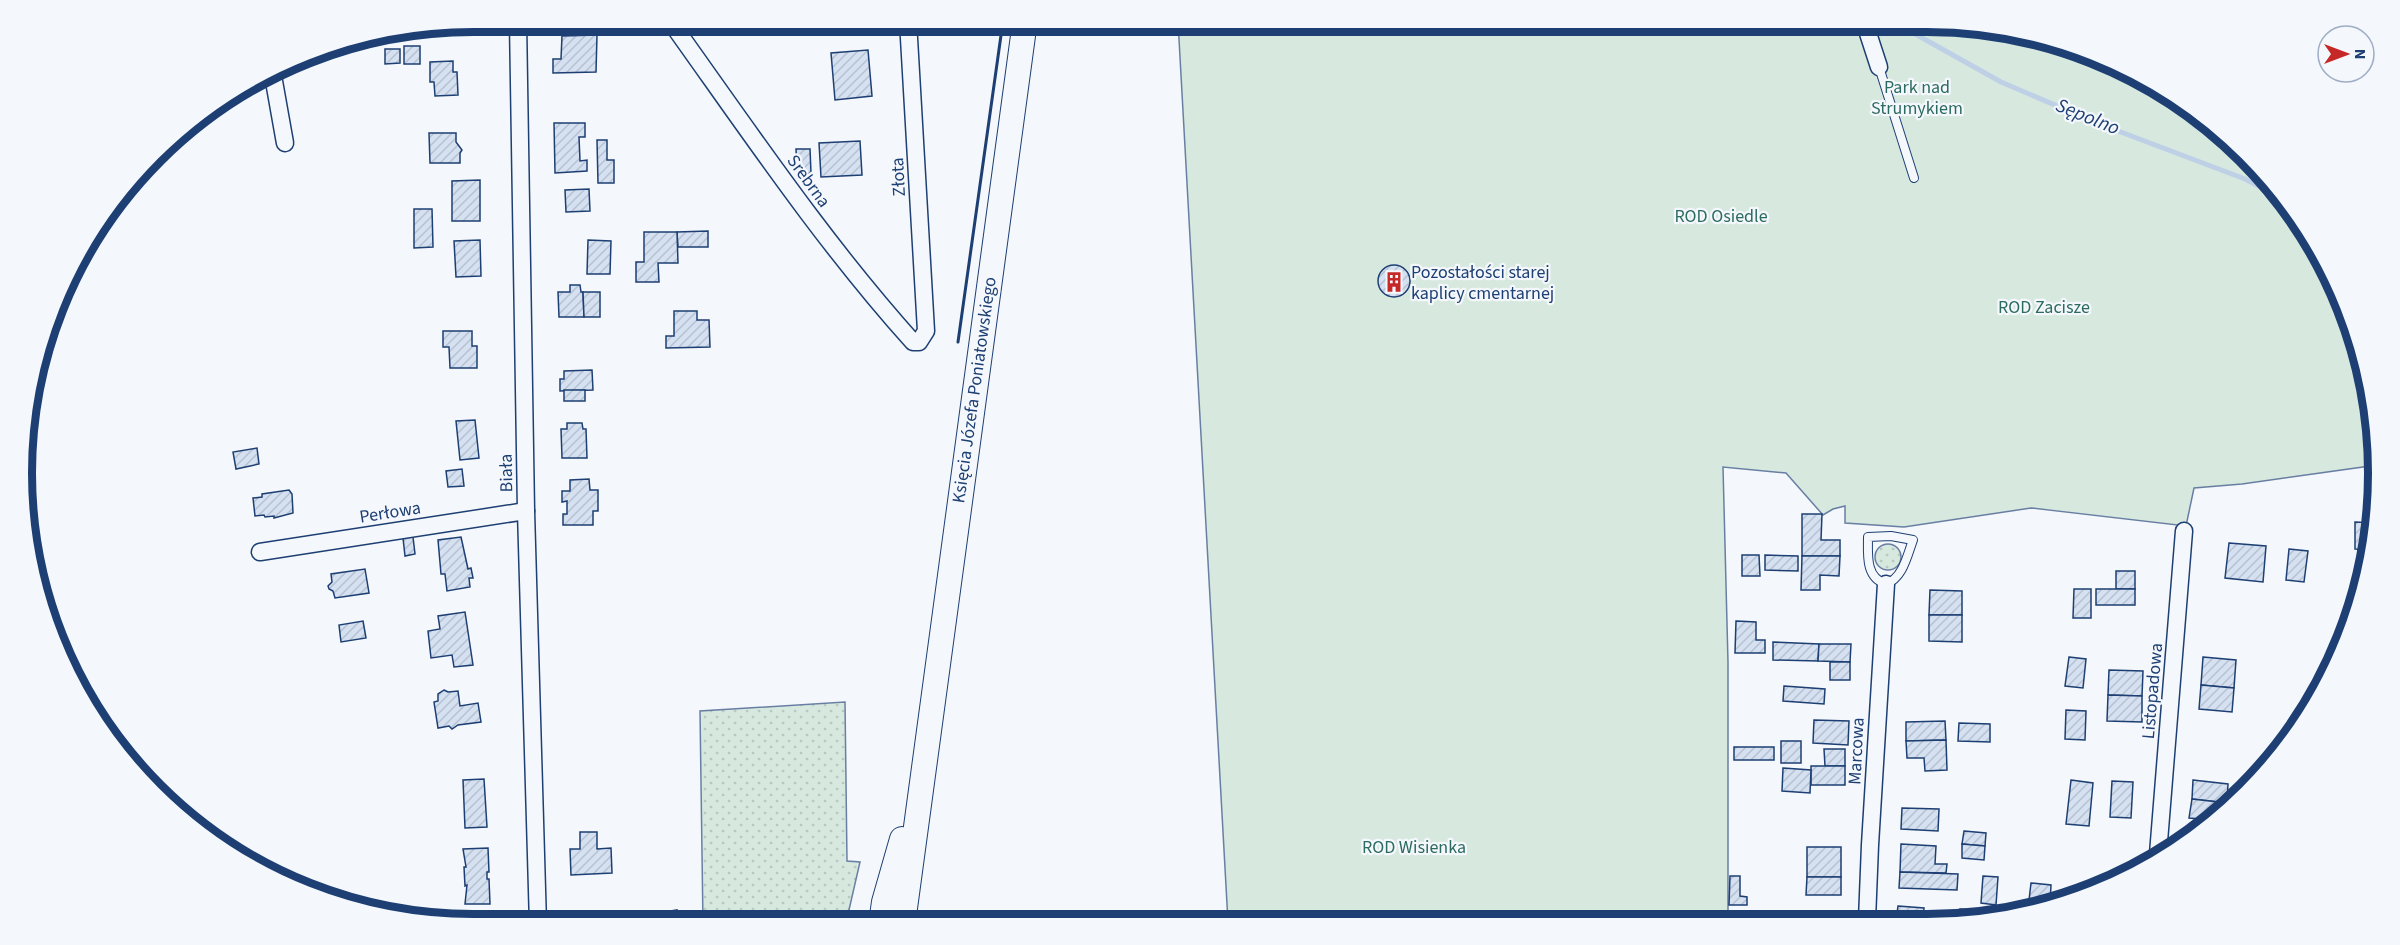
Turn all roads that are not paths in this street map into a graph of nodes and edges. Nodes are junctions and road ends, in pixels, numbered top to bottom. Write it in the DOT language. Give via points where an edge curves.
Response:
graph roads {
  1 [pos="518,32"];
  2 [pos="678,32"];
  3 [pos="909,32"];
  4 [pos="1023,32"];
  5 [pos="1868,32"];
  6 [pos="1879,67"];
  7 [pos="274,79"];
  8 [pos="285,143"];
  9 [pos="1914,178"];
  10 [pos="926,331"];
  11 [pos="526,511"];
  12 [pos="2184,531"];
  13 [pos="260,552"];
  14 [pos="1886,584"];
  15 [pos="924,758"];
  16 [pos="2159,848"];
  17 [pos="538,914"];
  18 [pos="882,914"];
  19 [pos="904,914"];
  20 [pos="1868,914"];
  1 -- 11 [label="street, Biała"];
  2 -- 10 [label="street, Srebrna" via="806,210 886,312 913,342 919,342"];
  3 -- 10 [label="street, Złota"];
  4 -- 15 [label="main road, Księcia Józefa Poniatowskiego"];
  5 -- 6 [label="street"];
  6 -- 9 [label="lane"];
  7 -- 8 [label="street"];
  11 -- 13 [label="street, Perłowa"];
  11 -- 17 [label="street, Biała"];
  12 -- 16 [label="street, Listopadowa"];
  14 -- 14 [label="lane" via="1900,573 1913,540 1868,537 1869,568 1874,578"];
  14 -- 20 [label="street, Marcowa"];
  15 -- 18 [label="main road, Księcia Józefa Poniatowskiego"];
  15 -- 19 [label="main road, Księcia Józefa Poniatowskiego"];
}
